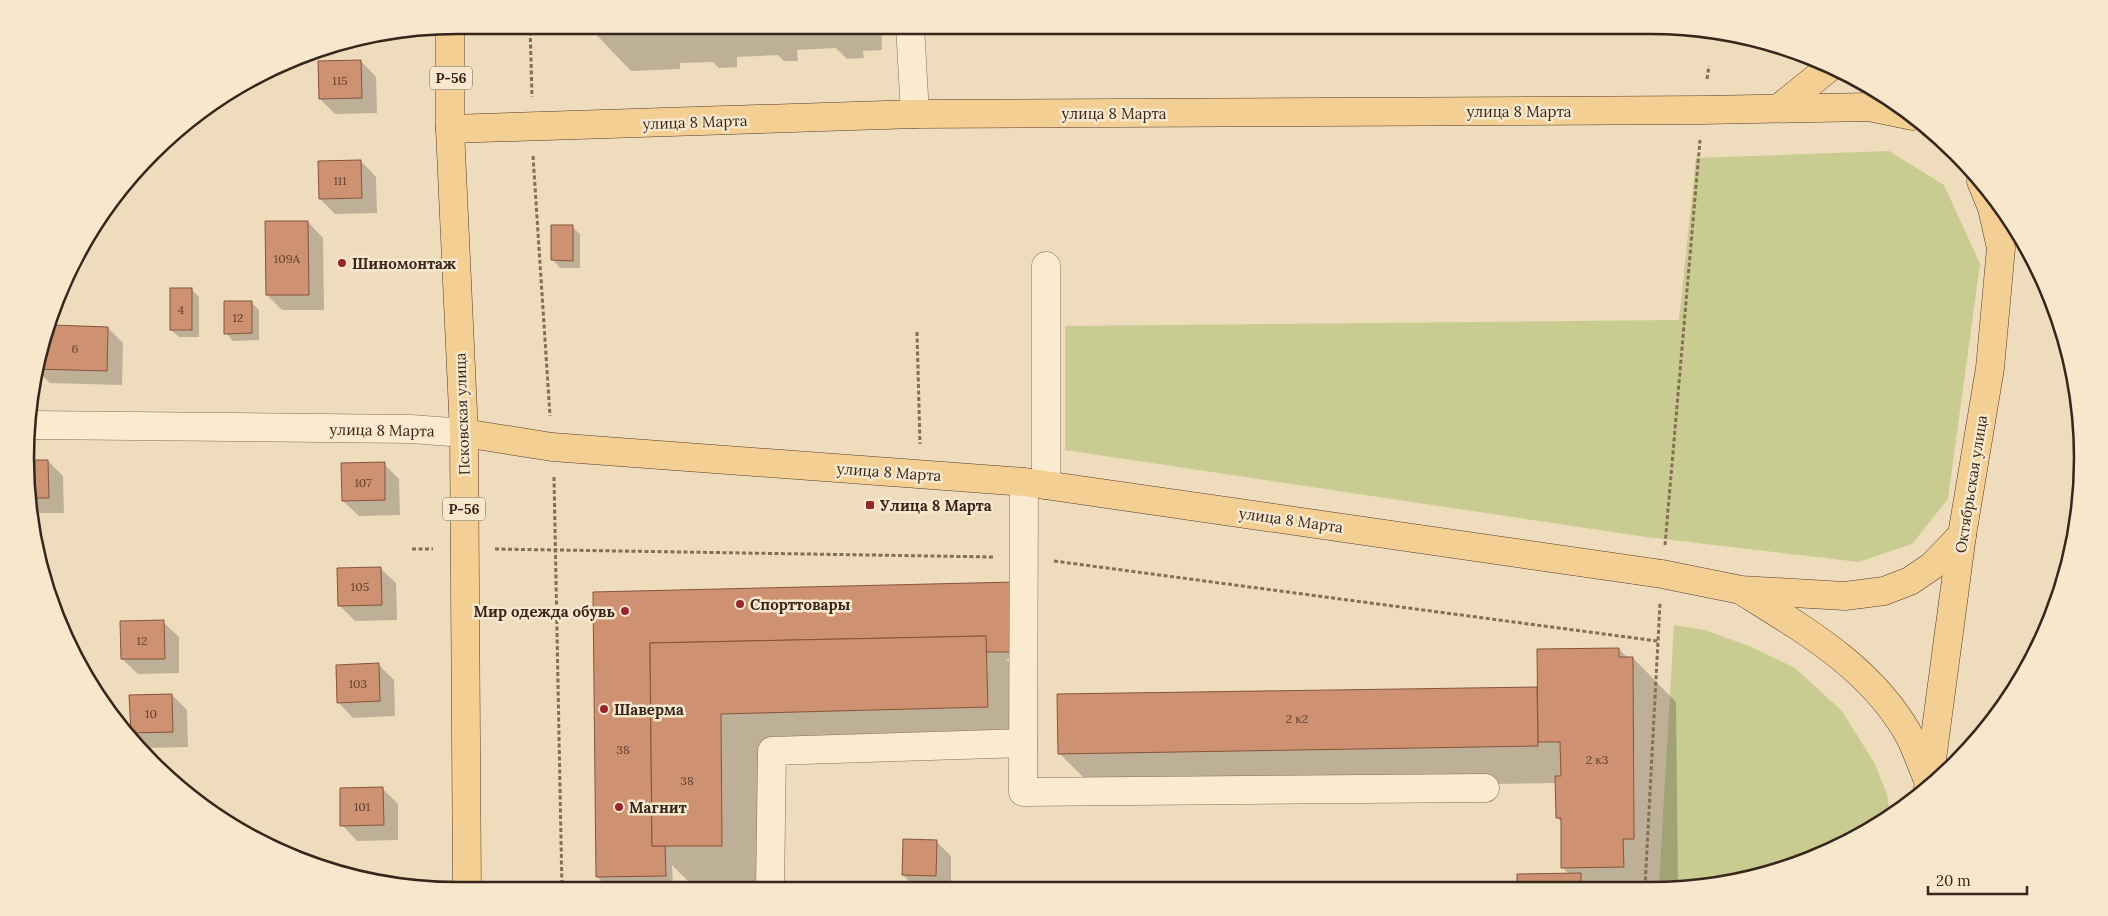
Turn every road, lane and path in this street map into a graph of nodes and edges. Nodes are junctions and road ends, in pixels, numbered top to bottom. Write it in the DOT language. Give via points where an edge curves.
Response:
graph roads {
  1 [pos="450,34"];
  2 [pos="530,34"];
  3 [pos="911,34"];
  4 [pos="1709,66"];
  5 [pos="1824,72"];
  6 [pos="1779,108"];
  7 [pos="1703,110"];
  8 [pos="1896,113"];
  9 [pos="915,114"];
  10 [pos="532,128"];
  11 [pos="450,129"];
  12 [pos="1991,205"];
  13 [pos="1046,266"];
  14 [pos="917,332"];
  15 [pos="35,425"];
  16 [pos="464,433"];
  17 [pos="552,447"];
  18 [pos="921,474"];
  19 [pos="1035,483"];
  20 [pos="1962,535"];
  21 [pos="1662,574"];
  22 [pos="1741,590"];
  23 [pos="1023,743"];
  24 [pos="1929,778"];
  25 [pos="1926,780"];
  26 [pos="1485,788"];
  27 [pos="467,882"];
  28 [pos="562,882"];
  29 [pos="770,882"];
  30 [pos="1645,882"];
  1 -- 11 [label="main road, Псковская улица / Р-56"];
  2 -- 10 [label="path"];
  3 -- 9 [label="street"];
  4 -- 7 [label="path"];
  5 -- 6 [label="main road"];
  6 -- 7 [label="main road, улица 8 Марта"];
  6 -- 8 [label="main road, улица 8 Марта" via="1869,107"];
  7 -- 9 [label="main road, улица 8 Марта"];
  7 -- 21 [label="path"];
  9 -- 10 [label="main road, улица 8 Марта"];
  10 -- 11 [label="main road, улица 8 Марта"];
  10 -- 17 [label="path"];
  11 -- 16 [label="main road, Псковская улица / Р-56"];
  12 -- 20 [label="main road, Октябрьская улица" via="2001,248 1990,368"];
  13 -- 19 [label="street"];
  14 -- 18 [label="path"];
  15 -- 16 [label="street, улица 8 Марта" via="410,429"];
  16 -- 17 [label="main road, улица 8 Марта"];
  16 -- 27 [label="main road, Псковская улица / Р-56"];
  17 -- 18 [label="main road, улица 8 Марта"];
  17 -- 28 [label="path"];
  18 -- 19 [label="main road, улица 8 Марта"];
  19 -- 21 [label="main road, улица 8 Марта"];
  19 -- 23 [label="street"];
  20 -- 22 [label="main road" via="1932,566 1910,581 1884,592 1845,596"];
  20 -- 24 [label="main road, Октябрьская улица"];
  21 -- 22 [label="main road, улица 8 Марта"];
  21 -- 30 [label="path"];
  22 -- 25 [label="main road" via="1851,665 1884,698 1910,737"];
  23 -- 26 [label="street" via="1024,792"];
  23 -- 29 [label="street" via="772,751"];
}
